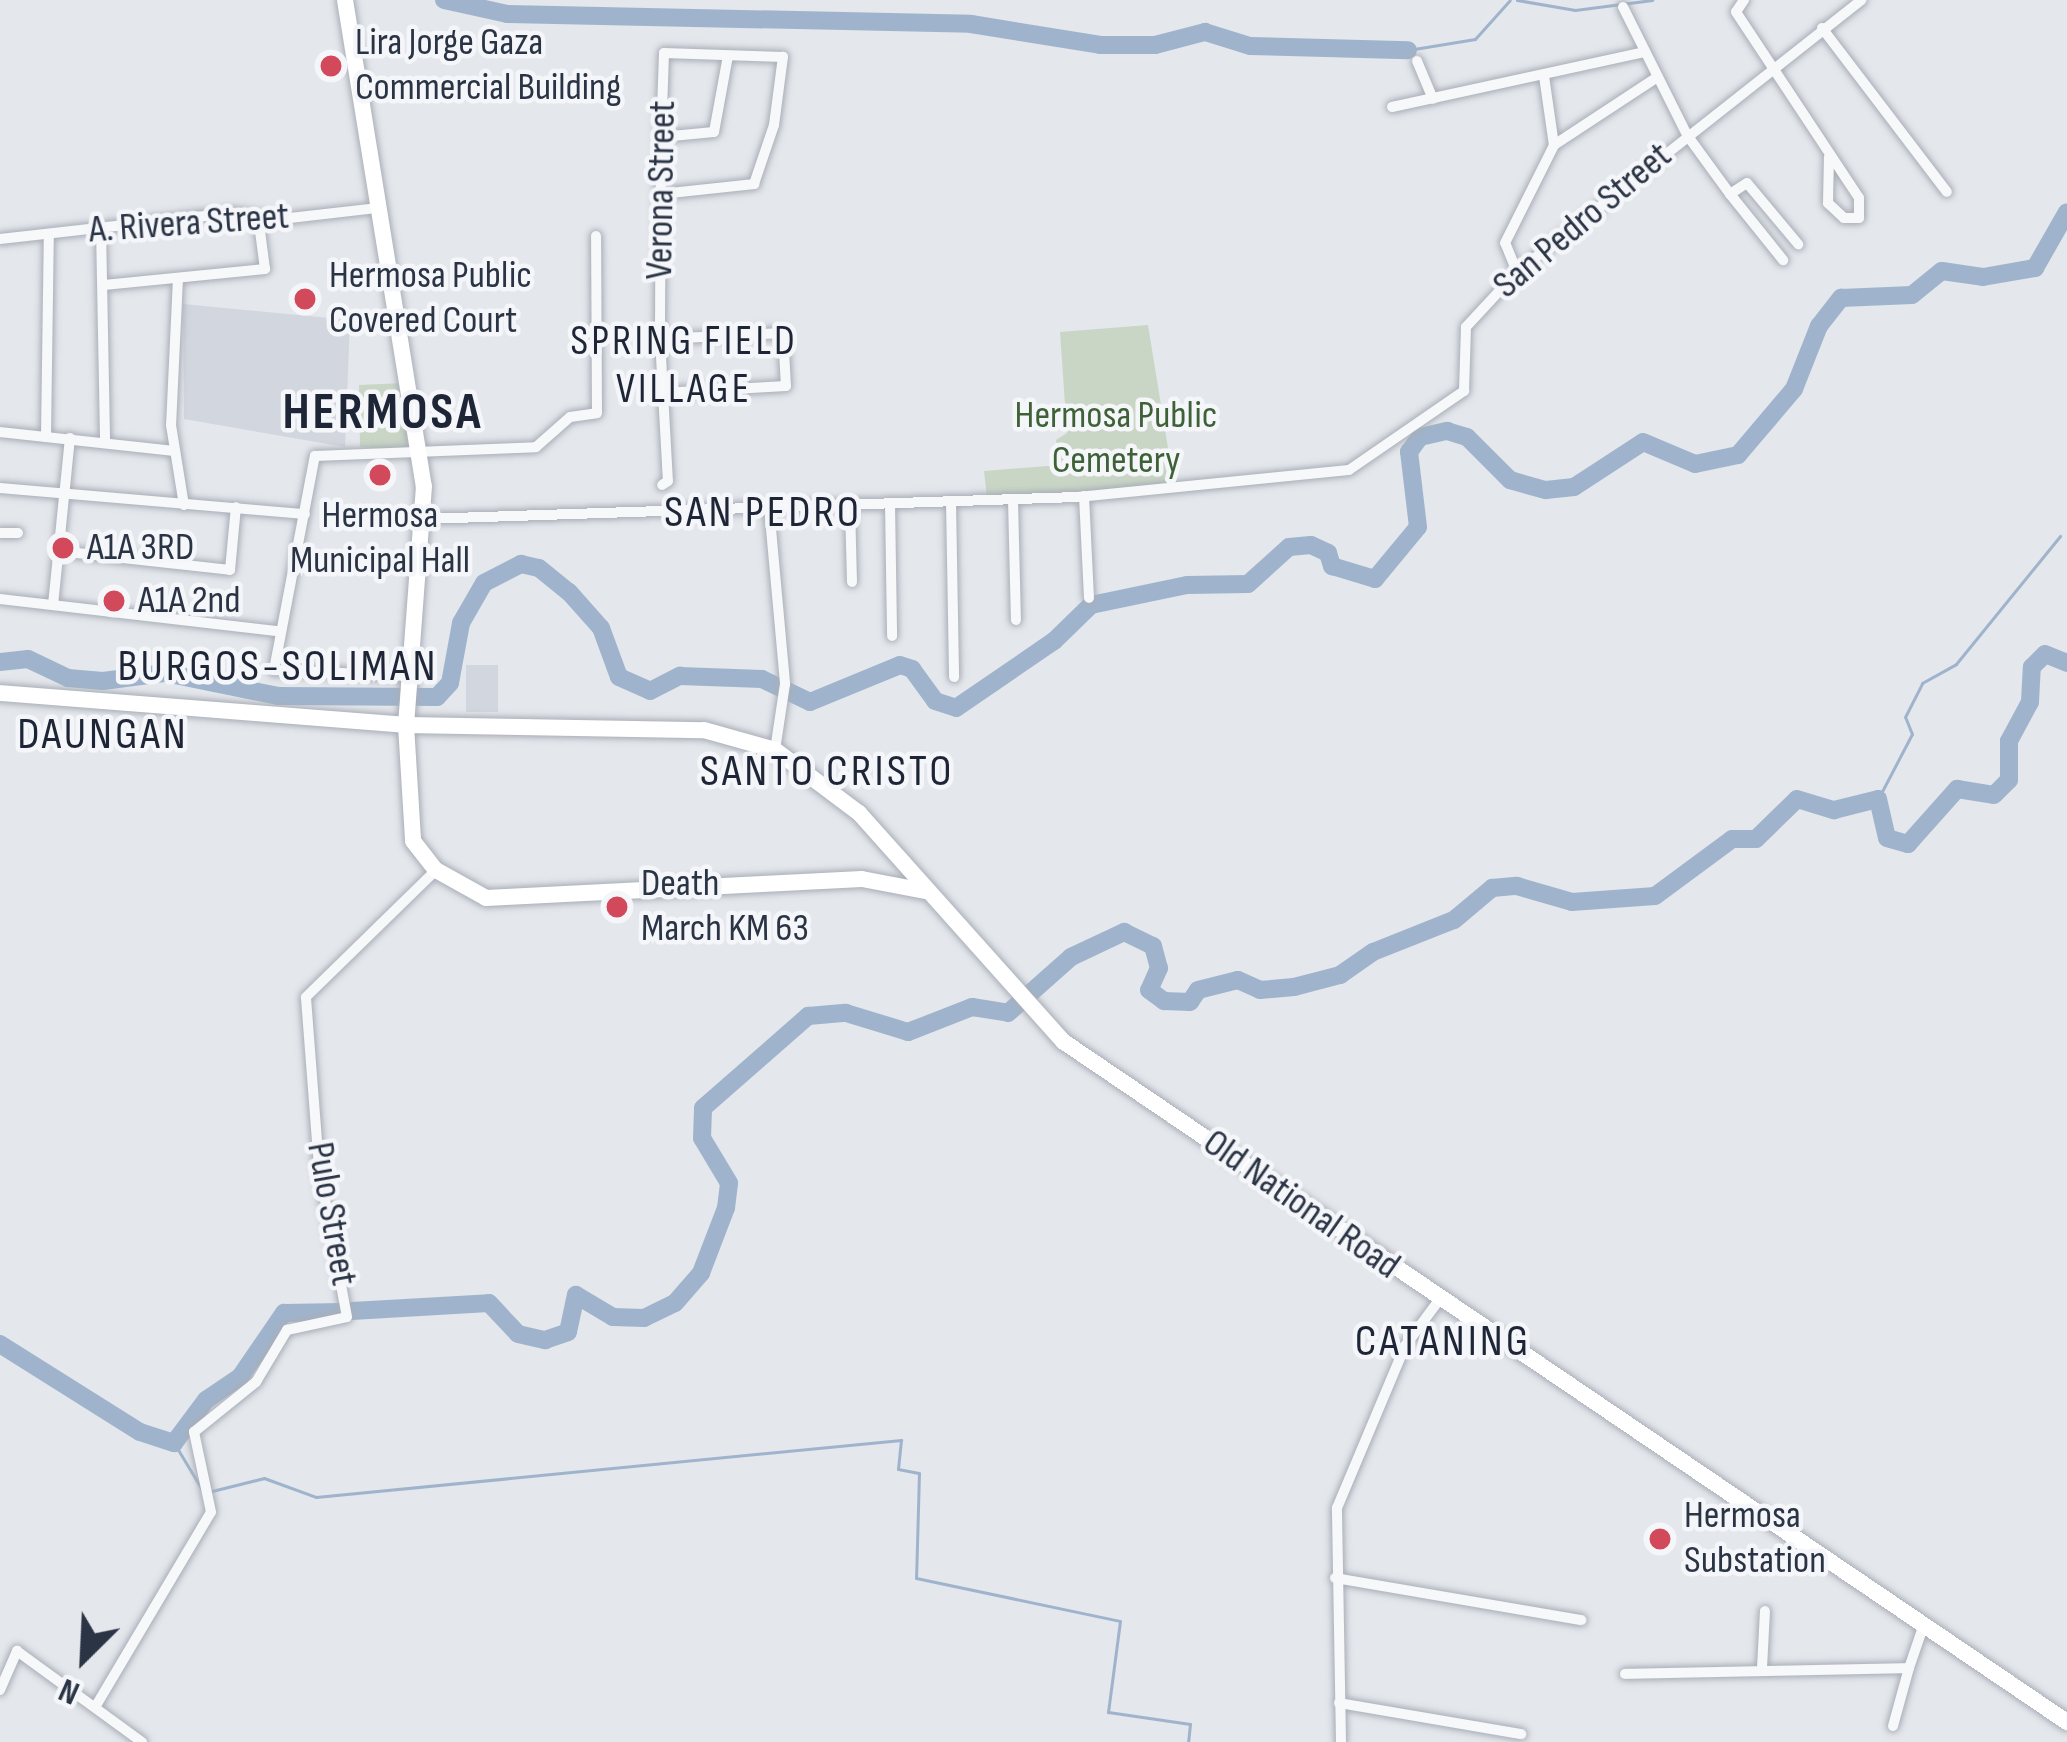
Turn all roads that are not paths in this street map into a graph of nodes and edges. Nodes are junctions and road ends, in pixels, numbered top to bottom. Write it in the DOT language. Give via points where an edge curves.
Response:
graph roads {
  1 [pos="1744,0"];
  2 [pos="1862,0"];
  3 [pos="345,1"];
  4 [pos="1623,7"];
  5 [pos="1822,28"];
  6 [pos="1644,52"];
  7 [pos="728,56"];
  8 [pos="1418,61"];
  9 [pos="1768,69"];
  10 [pos="1544,76"];
  11 [pos="1656,78"];
  12 [pos="1433,99"];
  13 [pos="1392,107"];
  14 [pos="1687,135"];
  15 [pos="661,136"];
  16 [pos="1554,145"];
  17 [pos="1829,158"];
  18 [pos="1947,192"];
  19 [pos="661,194"];
  20 [pos="1730,194"];
  21 [pos="378,208"];
  22 [pos="258,216"];
  23 [pos="101,230"];
  24 [pos="49,234"];
  25 [pos="596,236"];
  26 [pos="0,239"];
  27 [pos="1798,244"];
  28 [pos="1784,260"];
  29 [pos="1517,272"];
  30 [pos="178,278"];
  31 [pos="104,285"];
  32 [pos="660,339"];
  33 [pos="662,392"];
  34 [pos="0,432"];
  35 [pos="46,436"];
  36 [pos="70,439"];
  37 [pos="105,442"];
  38 [pos="174,451"];
  39 [pos="420,457"];
  40 [pos="0,488"];
  41 [pos="64,494"];
  42 [pos="1084,496"];
  43 [pos="1013,500"];
  44 [pos="951,501"];
  45 [pos="890,503"];
  46 [pos="184,505"];
  47 [pos="850,506"];
  48 [pos="236,507"];
  49 [pos="769,508"];
  50 [pos="305,514"];
  51 [pos="662,514"];
  52 [pos="424,519"];
  53 [pos="0,533"];
  54 [pos="18,533"];
  55 [pos="58,550"];
  56 [pos="852,582"];
  57 [pos="1089,598"];
  58 [pos="0,599"];
  59 [pos="52,605"];
  60 [pos="1016,620"];
  61 [pos="278,631"];
  62 [pos="892,636"];
  63 [pos="954,676"];
  64 [pos="408,691"];
  65 [pos="0,693"];
  66 [pos="406,725"];
  67 [pos="775,750"];
  68 [pos="436,870"];
  69 [pos="926,892"];
  70 [pos="1439,1300"];
  71 [pos="1335,1578"];
  72 [pos="1765,1611"];
  73 [pos="1581,1620"];
  74 [pos="1922,1630"];
  75 [pos="1762,1668"];
  76 [pos="1909,1669"];
  77 [pos="1625,1674"];
  78 [pos="0,1690"];
  79 [pos="1339,1703"];
  80 [pos="97,1704"];
  81 [pos="2067,1722"];
  82 [pos="1894,1726"];
  83 [pos="1521,1734"];
  84 [pos="142,1742"];
  85 [pos="1340,1742"];
  1 -- 9 [label="street" via="1736,12"];
  2 -- 5 [label="street, San Pedro Street"];
  3 -- 21 [label="main road"];
  4 -- 6 [label="street"];
  5 -- 9 [label="street, San Pedro Street"];
  5 -- 18 [label="street"];
  6 -- 10 [label="street"];
  6 -- 11 [label="street"];
  7 -- 15 [label="street" via="714,132"];
  7 -- 15 [label="street, Verona Street" via="664,53"];
  7 -- 19 [label="street" via="783,57 774,124 754,184"];
  8 -- 12 [label="street"];
  9 -- 14 [label="street, San Pedro Street"];
  9 -- 17 [label="street"];
  10 -- 12 [label="street"];
  10 -- 16 [label="street"];
  11 -- 14 [label="street"];
  11 -- 16 [label="street"];
  12 -- 13 [label="street"];
  14 -- 20 [label="street"];
  14 -- 29 [label="street, San Pedro Street"];
  15 -- 19 [label="street, Verona Street"];
  16 -- 29 [label="street" via="1505,243"];
  17 -- 17 [label="street" via="1828,202 1844,218 1859,218 1864,207"];
  19 -- 32 [label="street, Verona Street"];
  20 -- 27 [label="street" via="1747,183"];
  20 -- 28 [label="street"];
  21 -- 22 [label="street, A. Rivera Street"];
  21 -- 39 [label="main road"];
  22 -- 23 [label="street, A. Rivera Street"];
  22 -- 30 [label="street" via="265,269"];
  23 -- 24 [label="street, A. Rivera Street"];
  23 -- 31 [label="street"];
  24 -- 26 [label="street, A. Rivera Street"];
  24 -- 35 [label="street"];
  25 -- 39 [label="street" via="597,413 570,417 545,446"];
  29 -- 42 [label="street, San Pedro Street" via="1466,327 1464,391 1365,464 1320,476"];
  30 -- 31 [label="street"];
  30 -- 38 [label="street"];
  31 -- 37 [label="street"];
  32 -- 33 [label="street, Verona Street"];
  32 -- 33 [label="street" via="783,333 786,386"];
  33 -- 51 [label="street, Verona Street"];
  34 -- 35 [label="street"];
  35 -- 36 [label="street"];
  36 -- 37 [label="street"];
  36 -- 41 [label="street"];
  37 -- 38 [label="street"];
  38 -- 46 [label="street"];
  39 -- 50 [label="street" via="320,452"];
  39 -- 52 [label="main road"];
  40 -- 41 [label="street"];
  41 -- 46 [label="street"];
  41 -- 55 [label="street"];
  42 -- 43 [label="street, San Pedro Street"];
  42 -- 57 [label="street"];
  43 -- 44 [label="street, San Pedro Street"];
  43 -- 60 [label="street"];
  44 -- 45 [label="street, San Pedro Street"];
  44 -- 63 [label="street"];
  45 -- 47 [label="street, San Pedro Street"];
  45 -- 62 [label="street"];
  46 -- 48 [label="street"];
  47 -- 49 [label="street, San Pedro Street"];
  47 -- 56 [label="street"];
  48 -- 50 [label="street"];
  48 -- 55 [label="street" via="230,571"];
  49 -- 51 [label="street, San Pedro Street"];
  49 -- 67 [label="street" via="785,684"];
  50 -- 61 [label="street"];
  51 -- 52 [label="street, San Pedro Street"];
  52 -- 64 [label="main road"];
  53 -- 54 [label="street"];
  55 -- 59 [label="street"];
  58 -- 59 [label="street"];
  59 -- 61 [label="street"];
  61 -- 64 [label="street" via="274,670"];
  64 -- 66 [label="main road"];
  65 -- 66 [label="main road, Old National Road"];
  66 -- 67 [label="main road, Old National Road" via="704,730"];
  66 -- 68 [label="main road" via="413,841"];
  67 -- 69 [label="main road, Old National Road" via="836,790"];
  68 -- 69 [label="main road" via="486,898 862,879"];
  68 -- 80 [label="street, Pulo Street" via="306,997 319,1167 348,1314 338,1324 287,1330 256,1382 194,1432 212,1495 204,1532"];
  69 -- 70 [label="main road, Old National Road" via="1076,1051"];
  70 -- 71 [label="street" via="1406,1346 1343,1488"];
  70 -- 74 [label="main road, Old National Road"];
  71 -- 73 [label="street"];
  71 -- 79 [label="street"];
  72 -- 75 [label="street"];
  74 -- 76 [label="street"];
  74 -- 81 [label="main road, Old National Road"];
  75 -- 76 [label="street"];
  75 -- 77 [label="street"];
  76 -- 82 [label="street"];
  78 -- 80 [label="street" via="16,1651"];
  79 -- 83 [label="street"];
  79 -- 85 [label="street"];
  80 -- 84 [label="street"];
}
